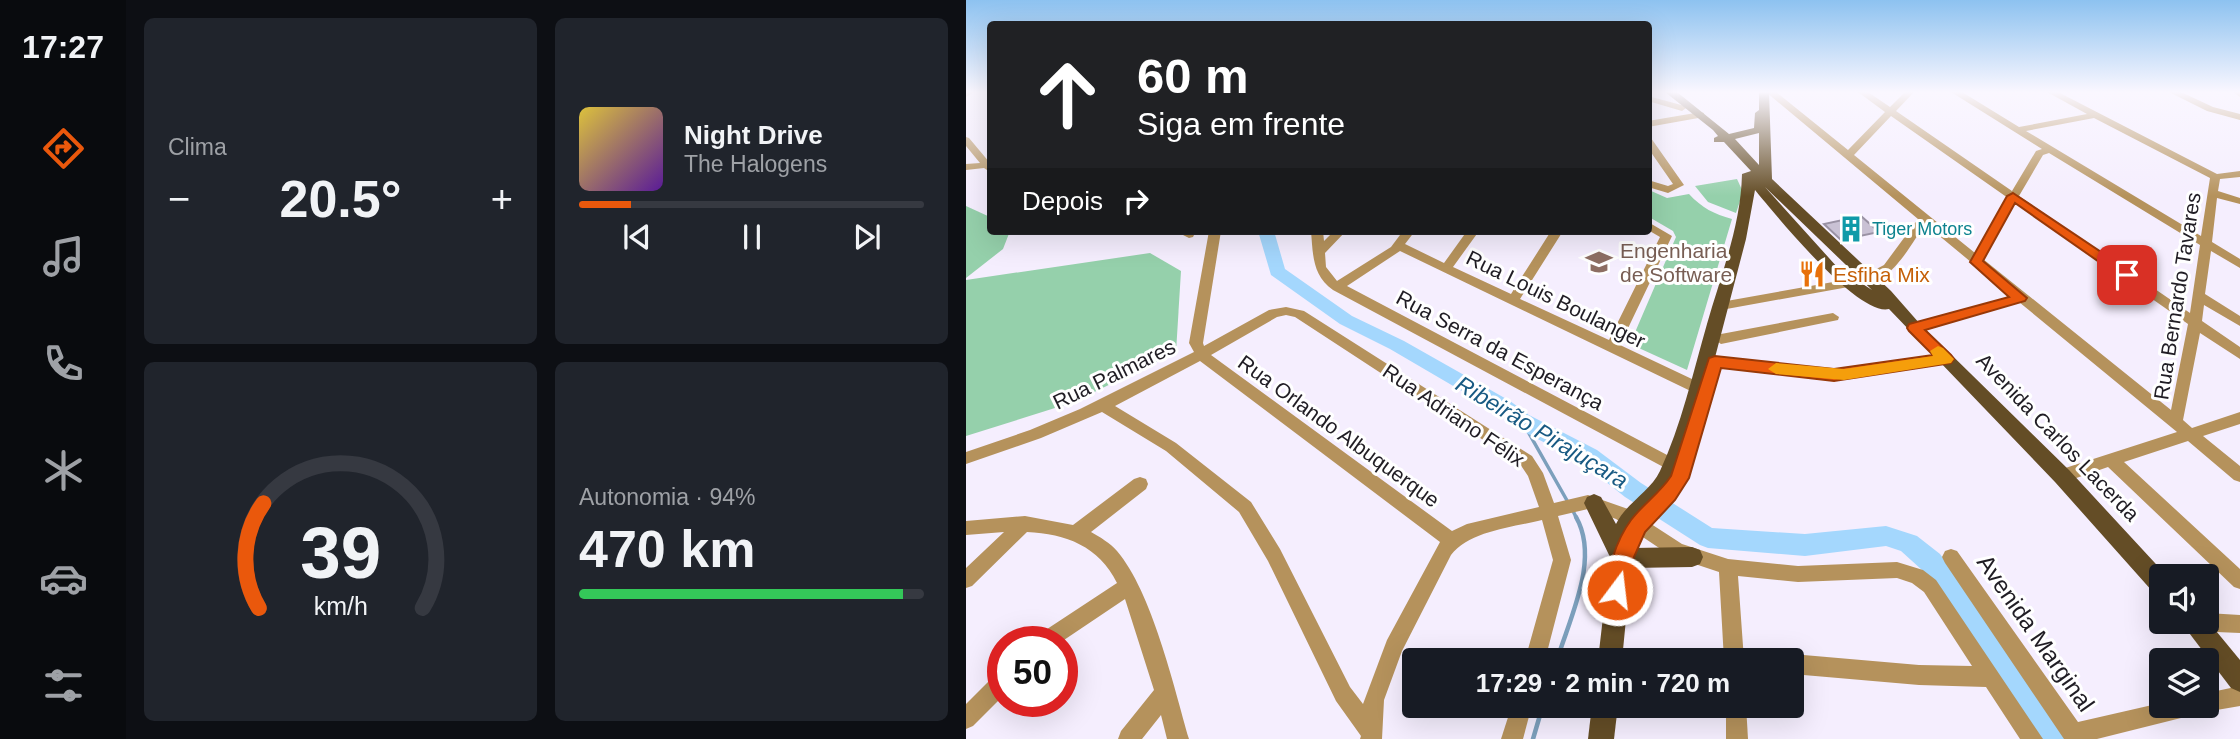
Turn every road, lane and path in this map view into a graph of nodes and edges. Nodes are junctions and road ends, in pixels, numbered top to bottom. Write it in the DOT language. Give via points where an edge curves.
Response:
graph roads {
  1 [pos="1708,126"];
  2 [pos="1759,126"];
  3 [pos="1761,126"];
  4 [pos="1812,126"];
  5 [pos="1878,126"];
  6 [pos="1912,126"];
  7 [pos="2010,126"];
  8 [pos="2035,126"];
  9 [pos="2118,126"];
  10 [pos="2016,130"];
  11 [pos="1720,136"];
  12 [pos="966,140"];
  13 [pos="1652,146"];
  14 [pos="2048,150"];
  15 [pos="1848,156"];
  16 [pos="987,166"];
  17 [pos="966,167"];
  18 [pos="987,167"];
  19 [pos="1756,167"];
  20 [pos="2240,174"];
  21 [pos="2215,177"];
  22 [pos="1652,184"];
  23 [pos="1764,186"];
  24 [pos="2212,193"];
  25 [pos="2013,196"];
  26 [pos="2240,201"];
  27 [pos="1776,209"];
  28 [pos="1754,212"];
  29 [pos="1924,218"];
  30 [pos="1652,228"];
  31 [pos="1214,235"];
  32 [pos="1318,235"];
  33 [pos="1336,235"];
  34 [pos="1406,235"];
  35 [pos="1470,235"];
  36 [pos="1554,235"];
  37 [pos="2206,244"];
  38 [pos="1397,245"];
  39 [pos="1320,251"];
  40 [pos="1976,262"];
  41 [pos="2240,264"];
  42 [pos="1446,268"];
  43 [pos="1861,283"];
  44 [pos="1337,287"];
  45 [pos="2199,296"];
  46 [pos="2020,298"];
  47 [pos="1513,300"];
  48 [pos="1726,305"];
  49 [pos="1274,313"];
  50 [pos="1833,317"];
  51 [pos="2240,322"];
  52 [pos="2194,323"];
  53 [pos="1914,328"];
  54 [pos="1721,339"];
  55 [pos="1612,348"];
  56 [pos="2240,354"];
  57 [pos="1202,355"];
  58 [pos="1946,359"];
  59 [pos="1710,361"];
  60 [pos="1702,390"];
  61 [pos="1102,405"];
  62 [pos="2240,418"];
  63 [pos="2176,420"];
  64 [pos="2190,434"];
  65 [pos="966,458"];
  66 [pos="2112,461"];
  67 [pos="1677,468"];
  68 [pos="2240,475"];
  69 [pos="2062,476"];
  70 [pos="1140,484"];
  71 [pos="1591,506"];
  72 [pos="1551,509"];
  73 [pos="1639,516"];
  74 [pos="1025,523"];
  75 [pos="966,528"];
  76 [pos="1075,534"];
  77 [pos="1451,541"];
  78 [pos="1619,553"];
  79 [pos="1692,557"];
  80 [pos="1951,557"];
  81 [pos="1728,566"];
  82 [pos="2149,572"];
  83 [pos="966,580"];
  84 [pos="2240,580"];
  85 [pos="1128,586"];
  86 [pos="2219,623"];
  87 [pos="2240,624"];
  88 [pos="1069,626"];
  89 [pos="2203,634"];
  90 [pos="1538,648"];
  91 [pos="1611,648"];
  92 [pos="1734,648"];
  93 [pos="1804,665"];
  94 [pos="1991,677"];
  95 [pos="2240,679"];
  96 [pos="1166,692"];
  97 [pos="2240,696"];
  98 [pos="987,697"];
  99 [pos="2219,700"];
  100 [pos="2149,717"];
  101 [pos="1518,718"];
  102 [pos="1603,718"];
  103 [pos="1736,718"];
  104 [pos="966,719"];
  105 [pos="1370,735"];
  106 [pos="2075,736"];
  107 [pos="1129,739"];
  108 [pos="1178,739"];
  109 [pos="1512,739"];
  110 [pos="1601,739"];
  111 [pos="1737,739"];
  112 [pos="2032,739"];
  1 -- 11 [label="main road"];
  2 -- 19 [label="main road"];
  3 -- 11 [label="main road"];
  4 -- 15 [label="street"];
  5 -- 15 [label="street"];
  6 -- 25 [label="street"];
  7 -- 10 [label="street"];
  8 -- 10 [label="street"];
  9 -- 21 [label="street"];
  10 -- 14 [label="street"];
  11 -- 19 [label="main road"];
  11 -- 19 [label="main road" via="1735,160"];
  12 -- 16 [label="street"];
  13 -- 22 [label="street" via="1679,185 1668,190"];
  14 -- 25 [label="street" via="2039,153"];
  14 -- 37 [label="street"];
  15 -- 29 [label="street"];
  17 -- 18 [label="street"];
  19 -- 23 [label="main road, Avenida Carlos Lacerda"];
  19 -- 23 [label="main road"];
  19 -- 48 [label="main road"];
  20 -- 21 [label="street"];
  21 -- 24 [label="street, Rua Bernardo Tavares"];
  23 -- 27 [label="main road, Avenida Carlos Lacerda"];
  23 -- 28 [label="main road"];
  23 -- 43 [label="main road, Avenida Carlos Lacerda"];
  24 -- 26 [label="street"];
  24 -- 37 [label="street, Rua Bernardo Tavares"];
  25 -- 40 [label="street"];
  25 -- 52 [label="street"];
  27 -- 28 [label="main road"];
  27 -- 43 [label="main road, Avenida Carlos Lacerda" via="1833,271"];
  28 -- 48 [label="main road"];
  29 -- 40 [label="street"];
  29 -- 43 [label="street" via="1888,268"];
  30 -- 55 [label="street" via="1665,237"];
  31 -- 57 [label="street" via="1196,343"];
  32 -- 39 [label="street"];
  33 -- 39 [label="street"];
  34 -- 38 [label="street"];
  35 -- 42 [label="street"];
  36 -- 47 [label="street"];
  37 -- 41 [label="street"];
  37 -- 45 [label="street, Rua Bernardo Tavares"];
  38 -- 42 [label="street, Rua Louis Boulanger"];
  38 -- 44 [label="street"];
  39 -- 44 [label="street" via="1321,272"];
  40 -- 46 [label="street"];
  42 -- 47 [label="street, Rua Louis Boulanger"];
  43 -- 48 [label="street"];
  43 -- 53 [label="main road, Avenida Carlos Lacerda"];
  44 -- 67 [label="street, Rua Serra da Esperança"];
  45 -- 51 [label="street"];
  45 -- 52 [label="street, Rua Bernardo Tavares"];
  46 -- 53 [label="street"];
  46 -- 63 [label="street"];
  47 -- 55 [label="street, Rua Louis Boulanger"];
  48 -- 54 [label="main road"];
  48 -- 59 [label="main road"];
  49 -- 57 [label="street, Rua Palmares"];
  49 -- 72 [label="street, Rua Adriano Félix" via="1299,314 1517,453 1535,473"];
  50 -- 54 [label="street"];
  52 -- 56 [label="street"];
  52 -- 63 [label="street, Rua Bernardo Tavares"];
  53 -- 58 [label="main road, Avenida Carlos Lacerda"];
  54 -- 59 [label="main road"];
  55 -- 60 [label="street, Rua Louis Boulanger"];
  57 -- 61 [label="street, Rua Palmares"];
  57 -- 77 [label="street, Rua Orlando Albuquerque"];
  58 -- 59 [label="street" via="1834,375"];
  58 -- 69 [label="main road, Avenida Carlos Lacerda"];
  59 -- 60 [label="main road"];
  60 -- 67 [label="main road"];
  61 -- 65 [label="street, Rua Palmares"];
  61 -- 105 [label="street" via="1171,447 1245,507 1343,694"];
  62 -- 64 [label="street"];
  63 -- 64 [label="street"];
  64 -- 66 [label="street"];
  64 -- 68 [label="street"];
  66 -- 69 [label="street"];
  66 -- 84 [label="street"];
  67 -- 73 [label="main road" via="1664,492"];
  69 -- 82 [label="main road, Avenida Carlos Lacerda"];
  70 -- 76 [label="street"];
  71 -- 72 [label="street"];
  71 -- 73 [label="street"];
  71 -- 78 [label="main road"];
  72 -- 77 [label="street" via="1467,531"];
  72 -- 90 [label="street, Rua Adriano Félix" via="1562,560"];
  73 -- 78 [label="main road"];
  73 -- 79 [label="street"];
  74 -- 75 [label="street"];
  74 -- 76 [label="street"];
  74 -- 83 [label="street"];
  76 -- 85 [label="street" via="1110,554"];
  77 -- 105 [label="street" via="1394,647 1374,700"];
  78 -- 79 [label="main road"];
  78 -- 91 [label="main road"];
  79 -- 81 [label="street"];
  80 -- 106 [label="street, Avenida Marginal"];
  81 -- 92 [label="street"];
  81 -- 94 [label="street" via="1798,574 1897,570 1917,576 1930,586"];
  85 -- 88 [label="street"];
  85 -- 96 [label="street"];
  86 -- 87 [label="street"];
  89 -- 95 [label="main road"];
  93 -- 94 [label="street"];
  94 -- 112 [label="street"];
  96 -- 107 [label="street"];
  96 -- 108 [label="street"];
  97 -- 99 [label="street"];
  98 -- 104 [label="street"];
  100 -- 106 [label="street"];
  101 -- 109 [label="street"];
  102 -- 110 [label="main road"];
  103 -- 111 [label="street"];
}
